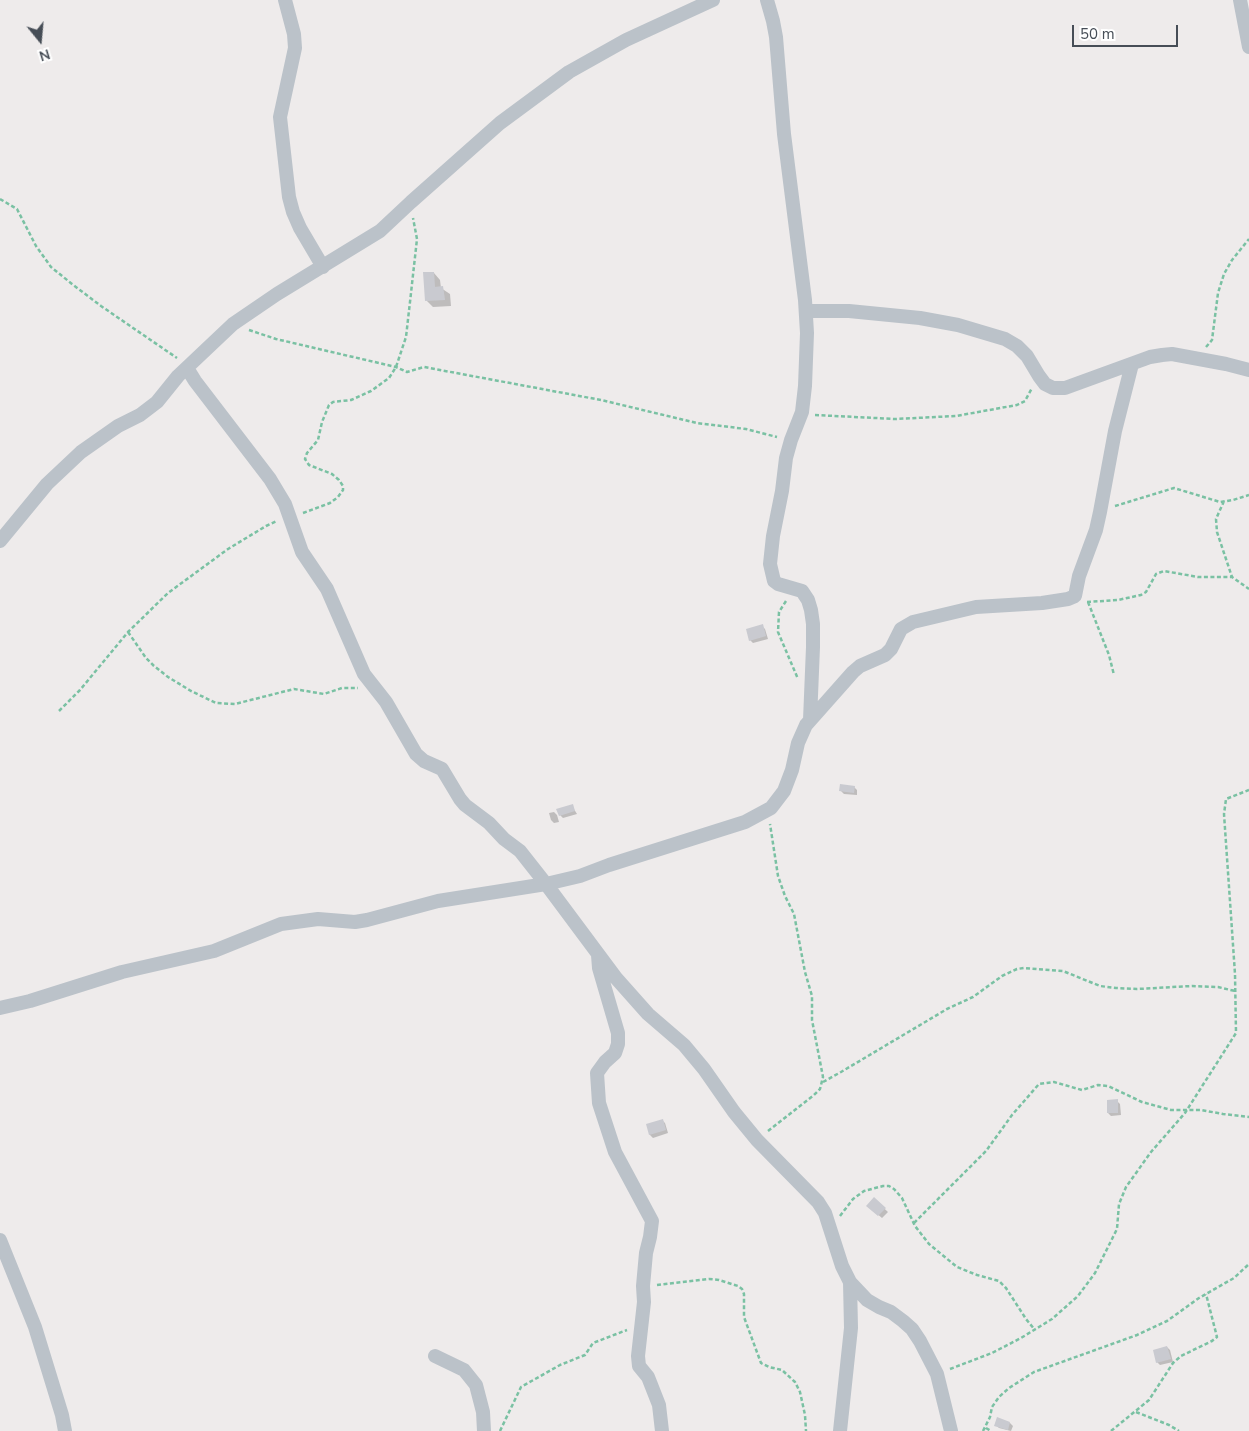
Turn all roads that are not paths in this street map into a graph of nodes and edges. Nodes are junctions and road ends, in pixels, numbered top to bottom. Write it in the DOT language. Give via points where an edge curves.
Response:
graph roads {
  1 [pos="285,0"];
  2 [pos="713,0"];
  3 [pos="767,0"];
  4 [pos="1240,0"];
  5 [pos="1249,47"];
  6 [pos="323,267"];
  7 [pos="806,311"];
  8 [pos="1132,364"];
  9 [pos="187,368"];
  10 [pos="1249,370"];
  11 [pos="0,541"];
  12 [pos="810,720"];
  13 [pos="546,884"];
  14 [pos="598,954"];
  15 [pos="0,1008"];
  16 [pos="0,1240"];
  17 [pos="850,1282"];
  18 [pos="435,1356"];
  19 [pos="65,1431"];
  20 [pos="484,1431"];
  21 [pos="662,1431"];
  22 [pos="840,1431"];
  23 [pos="950,1431"];
  1 -- 6 [label="street" via="295,48 280,118 289,197 300,228"];
  2 -- 6 [label="street" via="626,40 569,72 500,123 380,231"];
  3 -- 7 [label="street" via="774,29"];
  4 -- 5 [label="street"];
  6 -- 9 [label="street" via="234,324"];
  7 -- 8 [label="street" via="849,311 920,318 1004,338 1027,356 1041,379 1053,388 1065,388"];
  7 -- 12 [label="street" via="807,352 802,412 791,440 770,564 774,581 802,591 808,600 813,624"];
  8 -- 10 [label="street" via="1172,354"];
  8 -- 12 [label="street" via="1115,430 1096,530 1075,596 1042,603 976,607 906,626 886,655 860,666"];
  9 -- 11 [label="street" via="157,402 81,452 47,484"];
  9 -- 13 [label="street" via="270,478 285,504 302,552 327,589 364,674 386,702 416,754 442,770 465,805 520,851"];
  12 -- 13 [label="street" via="798,743 784,791 771,808 736,825"];
  13 -- 14 [label="street"];
  13 -- 15 [label="street" via="438,901 361,921 318,919 281,924 214,951 122,972"];
  14 -- 17 [label="street" via="648,1014 684,1045 757,1140 818,1202"];
  14 -- 21 [label="street" via="618,1033 615,1053 597,1073 599,1102 615,1152 652,1221 643,1286 639,1366 653,1388"];
  16 -- 19 [label="street" via="35,1328"];
  17 -- 22 [label="street" via="851,1328"];
  17 -- 23 [label="street" via="867,1300 891,1312 912,1329 920,1340 937,1374"];
  18 -- 20 [label="street" via="464,1370 476,1385"];
}
